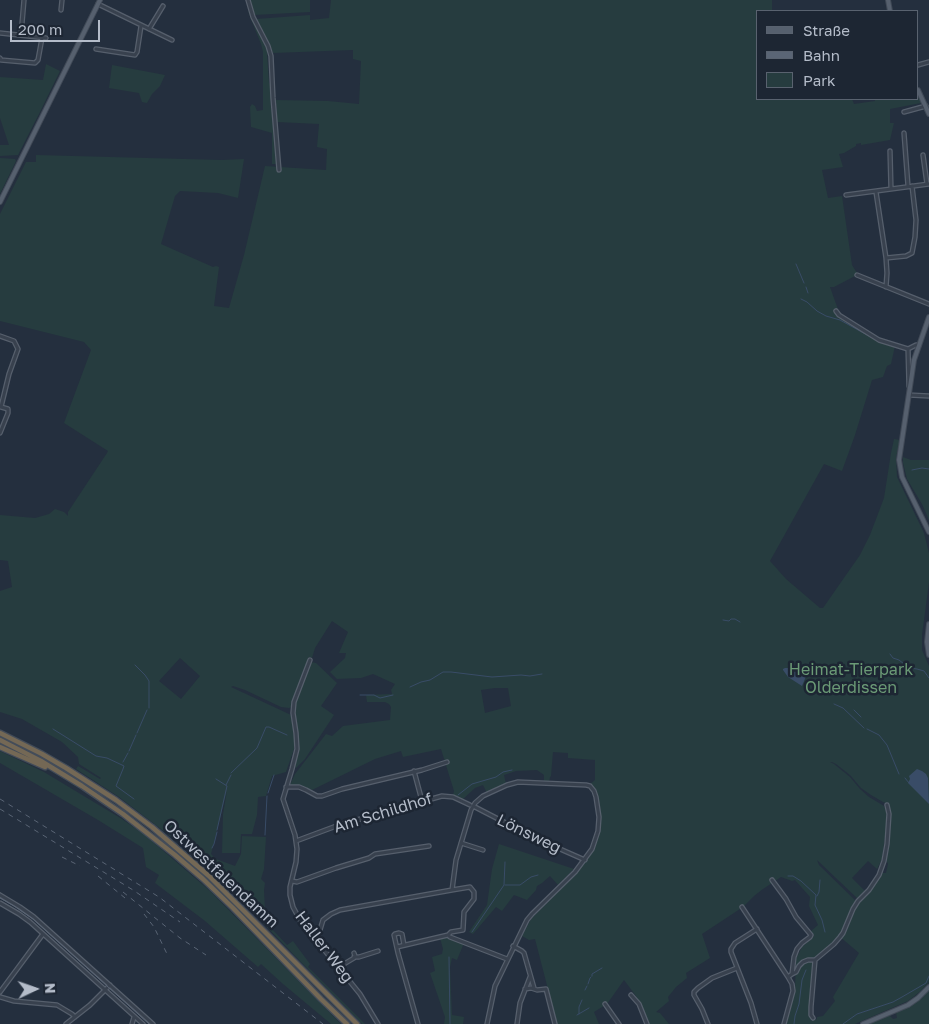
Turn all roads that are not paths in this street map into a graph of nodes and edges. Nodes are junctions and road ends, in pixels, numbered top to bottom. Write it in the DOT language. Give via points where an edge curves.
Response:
graph roads {
  1 [pos="24,0"];
  2 [pos="62,0"];
  3 [pos="248,0"];
  4 [pos="99,2"];
  5 [pos="163,6"];
  6 [pos="61,10"];
  7 [pos="141,26"];
  8 [pos="149,29"];
  9 [pos="0,33"];
  10 [pos="22,35"];
  11 [pos="172,40"];
  12 [pos="96,49"];
  13 [pos="0,58"];
  14 [pos="919,92"];
  15 [pos="926,106"];
  16 [pos="904,112"];
  17 [pos="929,114"];
  18 [pos="904,133"];
  19 [pos="890,151"];
  20 [pos="923,155"];
  21 [pos="279,170"];
  22 [pos="928,184"];
  23 [pos="910,186"];
  24 [pos="891,189"];
  25 [pos="876,192"];
  26 [pos="846,196"];
  27 [pos="0,202"];
  28 [pos="886,258"];
  29 [pos="857,275"];
  30 [pos="886,288"];
  31 [pos="929,304"];
  32 [pos="836,312"];
  33 [pos="929,317"];
  34 [pos="0,336"];
  35 [pos="918,345"];
  36 [pos="908,349"];
  37 [pos="910,387"];
  38 [pos="909,395"];
  39 [pos="929,396"];
  40 [pos="1,407"];
  41 [pos="0,433"];
  42 [pos="929,532"];
  43 [pos="929,624"];
  44 [pos="929,655"];
  45 [pos="310,660"];
  46 [pos="0,731"];
  47 [pos="0,740"];
  48 [pos="0,747"];
  49 [pos="447,762"];
  50 [pos="414,772"];
  51 [pos="286,787"];
  52 [pos="422,801"];
  53 [pos="471,805"];
  54 [pos="887,805"];
  55 [pos="123,814"];
  56 [pos="296,841"];
  57 [pos="461,843"];
  58 [pos="430,846"];
  59 [pos="483,850"];
  60 [pos="585,860"];
  61 [pos="772,880"];
  62 [pos="292,881"];
  63 [pos="452,890"];
  64 [pos="0,895"];
  65 [pos="0,903"];
  66 [pos="742,907"];
  67 [pos="757,929"];
  68 [pos="43,934"];
  69 [pos="448,935"];
  70 [pos="317,940"];
  71 [pos="404,945"];
  72 [pos="514,946"];
  73 [pos="397,947"];
  74 [pos="378,950"];
  75 [pos="354,952"];
  76 [pos="354,957"];
  77 [pos="507,959"];
  78 [pos="815,960"];
  79 [pos="339,967"];
  80 [pos="737,968"];
  81 [pos="792,974"];
  82 [pos="530,977"];
  83 [pos="788,977"];
  84 [pos="110,985"];
  85 [pos="929,988"];
  86 [pos="525,989"];
  87 [pos="534,989"];
  88 [pos="105,990"];
  89 [pos="0,992"];
  90 [pos="631,995"];
  91 [pos="0,997"];
  92 [pos="605,1004"];
  93 [pos="134,1016"];
  94 [pos="75,1018"];
  95 [pos="813,1018"];
  96 [pos="66,1024"];
  97 [pos="132,1024"];
  98 [pos="143,1024"];
  99 [pos="153,1024"];
  100 [pos="347,1024"];
  101 [pos="357,1024"];
  102 [pos="378,1024"];
  103 [pos="418,1024"];
  104 [pos="486,1024"];
  105 [pos="517,1024"];
  106 [pos="555,1024"];
  107 [pos="619,1024"];
  108 [pos="647,1024"];
  109 [pos="708,1024"];
  110 [pos="757,1024"];
  111 [pos="784,1024"];
  112 [pos="863,1024"];
  1 -- 10 [label="street"];
  2 -- 6 [label="street"];
  3 -- 21 [label="street" via="271,56"];
  4 -- 7 [label="street"];
  4 -- 27 [label="main road"];
  5 -- 8 [label="street"];
  7 -- 8 [label="street"];
  7 -- 12 [label="street" via="135,55"];
  8 -- 11 [label="street"];
  9 -- 10 [label="street"];
  10 -- 13 [label="street" via="44,38 38,60 35,63"];
  14 -- 15 [label="main road"];
  15 -- 16 [label="street"];
  15 -- 17 [label="main road"];
  18 -- 23 [label="street"];
  19 -- 24 [label="street"];
  20 -- 22 [label="street"];
  22 -- 23 [label="street"];
  23 -- 24 [label="street"];
  23 -- 28 [label="street" via="916,220 912,253"];
  24 -- 25 [label="street"];
  25 -- 26 [label="street"];
  25 -- 28 [label="street"];
  28 -- 30 [label="street"];
  29 -- 30 [label="street"];
  30 -- 31 [label="street"];
  32 -- 36 [label="street" via="879,340"];
  33 -- 35 [label="main road"];
  34 -- 40 [label="street" via="14,342 18,349 8,374"];
  35 -- 36 [label="street"];
  35 -- 37 [label="main road"];
  36 -- 37 [label="street"];
  37 -- 38 [label="main road"];
  38 -- 39 [label="street"];
  38 -- 42 [label="main road" via="900,467"];
  40 -- 41 [label="street" via="8,411"];
  43 -- 44 [label="main road"];
  45 -- 51 [label="street, Haller Weg" via="294,702 297,742"];
  46 -- 101 [label="highway, Ostwestfalendamm" via="66,768 152,827 236,902"];
  47 -- 55 [label="highway, Ostwestfalendamm" via="62,773"];
  48 -- 55 [label="highway" via="44,766"];
  49 -- 50 [label="street"];
  50 -- 51 [label="street" via="322,796 299,787"];
  50 -- 52 [label="street"];
  51 -- 56 [label="street, Haller Weg" via="283,800"];
  52 -- 53 [label="street, Am Schildhof" via="448,796"];
  52 -- 56 [label="street, Am Schildhof"];
  53 -- 57 [label="street"];
  53 -- 60 [label="street, Lönsweg"];
  53 -- 60 [label="street" via="498,788 514,783 586,785 592,788 598,805 598,824 592,849"];
  54 -- 78 [label="street" via="887,844 879,875 858,901 840,937"];
  55 -- 100 [label="highway, Ostwestfalendamm" via="203,879"];
  56 -- 62 [label="street, Haller Weg"];
  57 -- 59 [label="street"];
  57 -- 63 [label="street"];
  58 -- 62 [label="street" via="376,854"];
  60 -- 72 [label="street" via="530,916"];
  61 -- 81 [label="street" via="811,935 797,949"];
  62 -- 70 [label="street, Haller Weg" via="290,895 296,912"];
  63 -- 69 [label="street" via="470,887 474,892 464,912 463,930"];
  63 -- 70 [label="street" via="340,910 323,920"];
  64 -- 84 [label="street" via="34,917"];
  65 -- 68 [label="street"];
  66 -- 67 [label="street"];
  67 -- 80 [label="street" via="732,946"];
  67 -- 83 [label="street"];
  68 -- 88 [label="street"];
  68 -- 89 [label="street"];
  69 -- 71 [label="street"];
  69 -- 77 [label="street"];
  70 -- 79 [label="street, Haller Weg"];
  71 -- 73 [label="street"];
  71 -- 73 [label="street" via="402,935 398,933 394,935"];
  72 -- 77 [label="street"];
  72 -- 82 [label="street" via="524,953"];
  73 -- 103 [label="street"];
  74 -- 76 [label="street"];
  75 -- 76 [label="street"];
  76 -- 79 [label="street"];
  77 -- 104 [label="street" via="495,986"];
  78 -- 81 [label="street" via="803,962"];
  78 -- 95 [label="street"];
  79 -- 102 [label="street, Haller Weg"];
  80 -- 109 [label="street" via="706,981 694,994"];
  80 -- 110 [label="street"];
  81 -- 83 [label="street"];
  82 -- 86 [label="street"];
  82 -- 87 [label="street"];
  83 -- 111 [label="street" via="793,992"];
  84 -- 88 [label="street"];
  84 -- 99 [label="street"];
  85 -- 112 [label="main road" via="908,1005"];
  86 -- 87 [label="street"];
  86 -- 105 [label="street"];
  87 -- 106 [label="street" via="547,990"];
  88 -- 93 [label="street"];
  88 -- 94 [label="street"];
  90 -- 108 [label="street" via="639,1004"];
  91 -- 94 [label="street" via="57,1005"];
  92 -- 107 [label="street"];
  93 -- 97 [label="street"];
  93 -- 98 [label="street"];
  94 -- 96 [label="street"];
}
